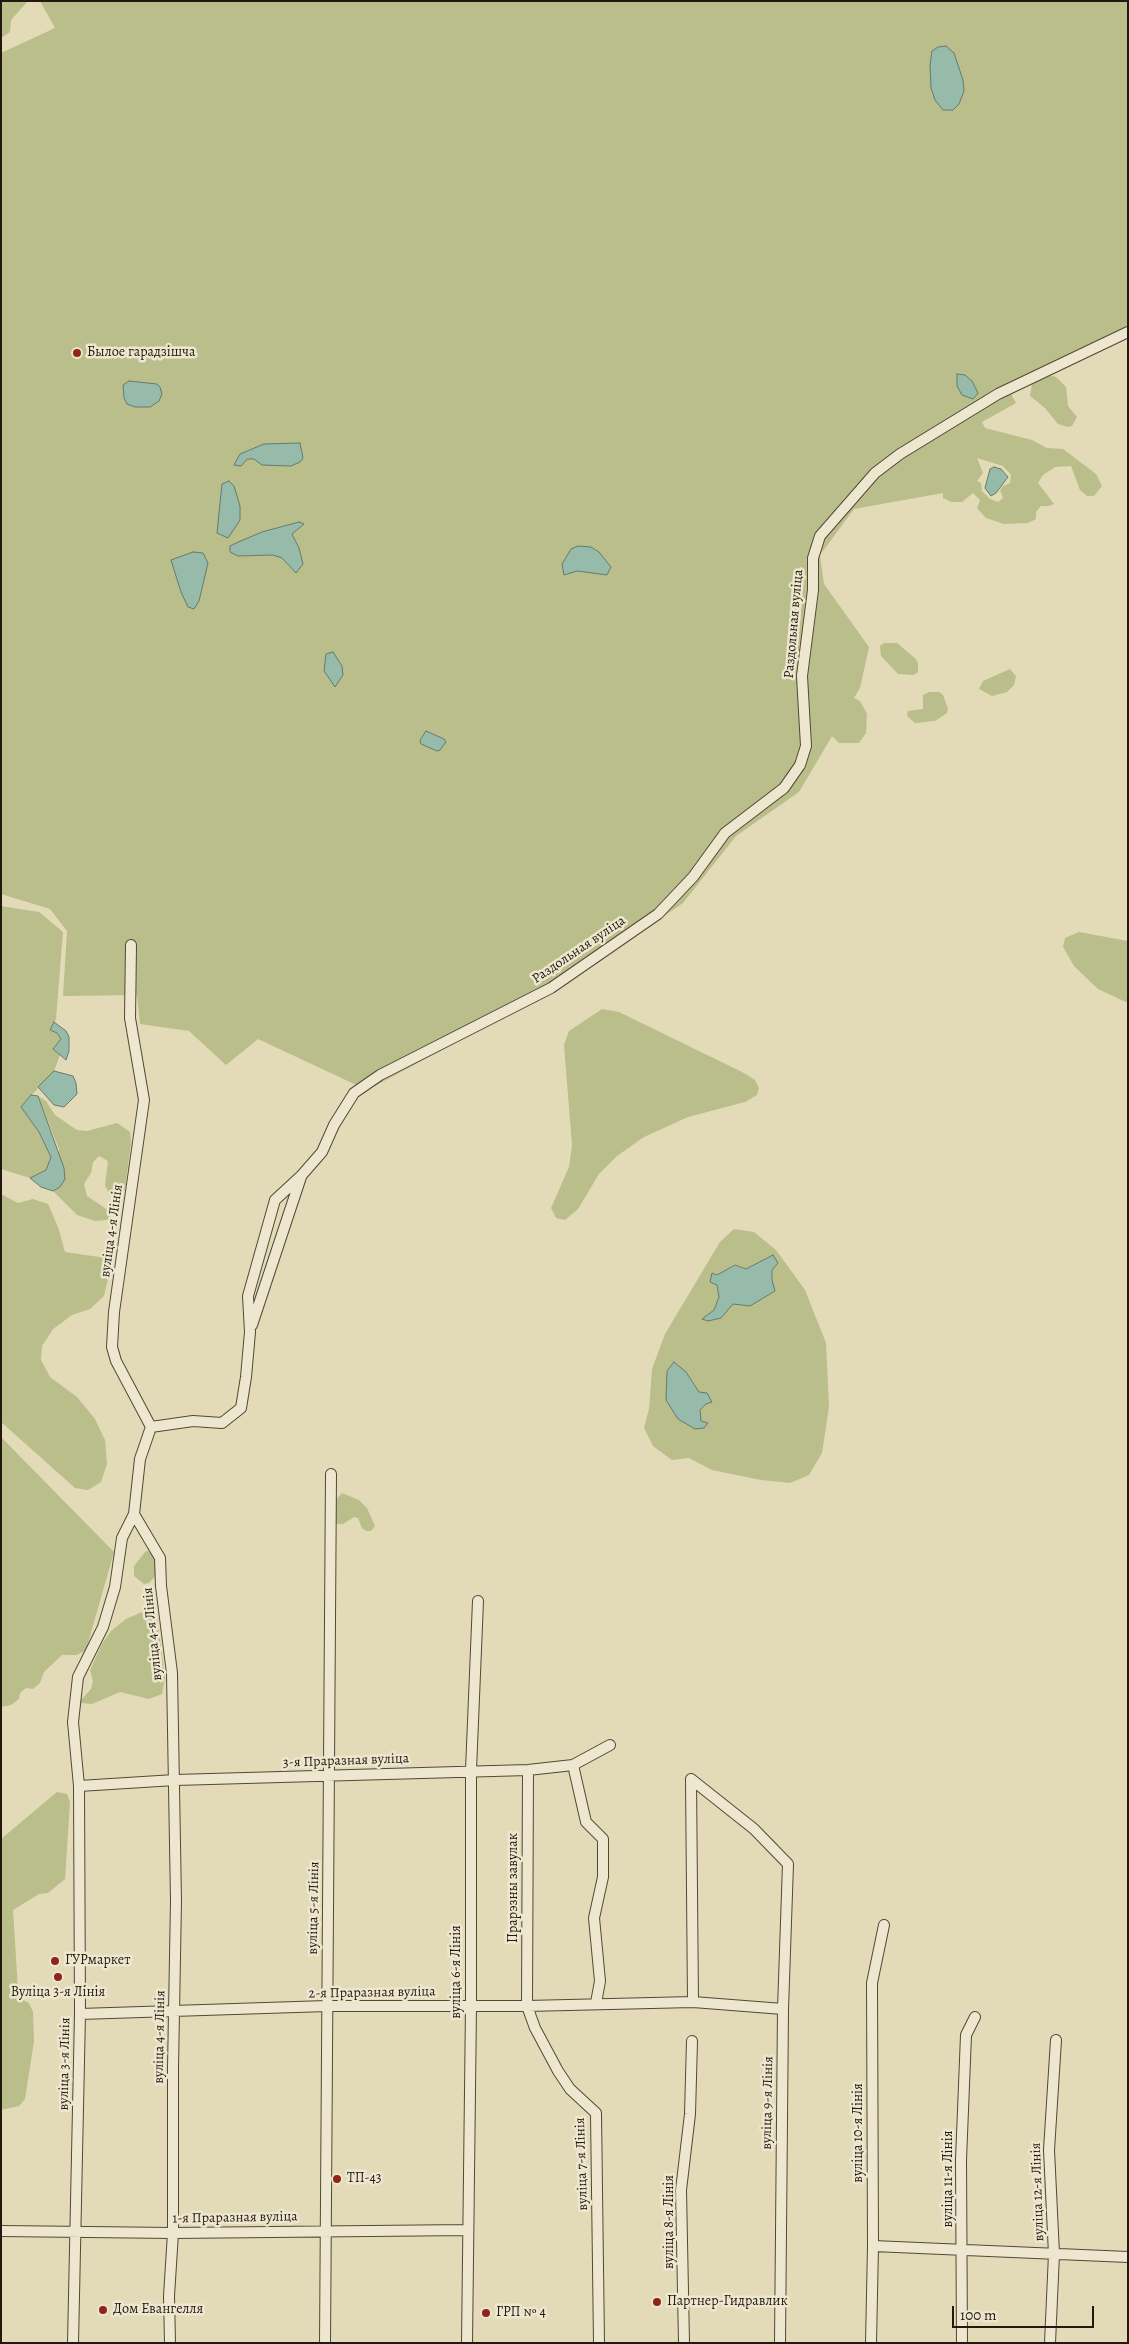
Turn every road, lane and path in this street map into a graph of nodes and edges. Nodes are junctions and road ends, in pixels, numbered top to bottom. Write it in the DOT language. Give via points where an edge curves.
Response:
graph roads {
  1 [pos="1128,332"];
  2 [pos="131,945"];
  3 [pos="301,1176"];
  4 [pos="250,1332"];
  5 [pos="152,1427"];
  6 [pos="330,1474"];
  7 [pos="134,1514"];
  8 [pos="478,1601"];
  9 [pos="610,1745"];
  10 [pos="572,1765"];
  11 [pos="471,1770"];
  12 [pos="528,1770"];
  13 [pos="329,1777"];
  14 [pos="176,1780"];
  15 [pos="79,1786"];
  16 [pos="884,1925"];
  17 [pos="693,2002"];
  18 [pos="596,2003"];
  19 [pos="327,2006"];
  20 [pos="471,2006"];
  21 [pos="526,2006"];
  22 [pos="783,2009"];
  23 [pos="173,2011"];
  24 [pos="80,2014"];
  25 [pos="975,2017"];
  26 [pos="1056,2040"];
  27 [pos="692,2041"];
  28 [pos="75,2230"];
  29 [pos="325,2230"];
  30 [pos="468,2230"];
  31 [pos="1,2231"];
  32 [pos="173,2232"];
  33 [pos="873,2246"];
  34 [pos="963,2249"];
  35 [pos="1054,2254"];
  36 [pos="1128,2257"];
  37 [pos="73,2343"];
  38 [pos="170,2343"];
  39 [pos="325,2343"];
  40 [pos="467,2343"];
  41 [pos="599,2343"];
  42 [pos="684,2343"];
  43 [pos="780,2343"];
  44 [pos="871,2343"];
  45 [pos="962,2343"];
  46 [pos="1050,2343"];
  1 -- 3 [label="street, Раздольная вуліца" via="998,394 875,473 820,536 813,558 813,590 802,676 806,746 800,765 784,788 725,833 693,877 658,914 551,988 380,1075 354,1093 322,1152"];
  2 -- 5 [label="street, вуліца 4-я Лінія" via="130,1018 144,1100 114,1312 112,1347 116,1361"];
  3 -- 4 [label="street"];
  3 -- 4 [label="street, Раздольная вуліца" via="275,1200 248,1296"];
  4 -- 5 [label="street" via="241,1408 222,1423 193,1420"];
  5 -- 7 [label="street" via="140,1459"];
  6 -- 13 [label="street, вуліца 5-я Лінія"];
  7 -- 14 [label="street, вуліца 4-я Лінія" via="160,1558 172,1672"];
  7 -- 15 [label="street, вуліца 3-я Лінія" via="122,1538 103,1627 78,1677 73,1722"];
  8 -- 11 [label="street, вуліца 6-я Лінія"];
  9 -- 10 [label="street, 3-я Праразная вуліца"];
  10 -- 12 [label="street, 3-я Праразная вуліца"];
  10 -- 18 [label="street" via="586,1822 603,1839 603,1877 594,1918 600,1981"];
  11 -- 12 [label="street, 3-я Праразная вуліца"];
  11 -- 13 [label="street, 3-я Праразная вуліца"];
  11 -- 20 [label="street, вуліца 6-я Лінія"];
  12 -- 21 [label="street, Прарэзны завулак"];
  13 -- 14 [label="street, 3-я Праразная вуліца"];
  13 -- 19 [label="street, вуліца 5-я Лінія"];
  14 -- 15 [label="street, 3-я Праразная вуліца"];
  14 -- 23 [label="street, вуліца 4-я Лінія"];
  15 -- 24 [label="street, вуліца 3-я Лінія"];
  16 -- 33 [label="street, вуліца 10-я Лінія" via="872,1983"];
  17 -- 18 [label="street, 2-я Праразная вуліца"];
  17 -- 22 [label="street, 2-я Праразная вуліца"];
  17 -- 22 [label="street, вуліца 9-я Лінія" via="691,1779 754,1829 788,1864"];
  18 -- 21 [label="street, 2-я Праразная вуліца"];
  19 -- 20 [label="street, 2-я Праразная вуліца"];
  19 -- 23 [label="street, 2-я Праразная вуліца"];
  19 -- 29 [label="street, вуліца 5-я Лінія"];
  20 -- 21 [label="street, 2-я Праразная вуліца"];
  20 -- 30 [label="street, вуліца 6-я Лінія"];
  21 -- 41 [label="street, вуліца 7-я Лінія" via="558,2071 570,2089 596,2113"];
  22 -- 43 [label="street, вуліца 9-я Лінія"];
  23 -- 24 [label="street, 2-я Праразная вуліца"];
  23 -- 32 [label="street, вуліца 4-я Лінія"];
  24 -- 28 [label="street, вуліца 3-я Лінія"];
  25 -- 34 [label="street, вуліца 11-я Лінія" via="966,2036 961,2160"];
  26 -- 35 [label="street, вуліца 12-я Лінія" via="1049,2150"];
  27 -- 42 [label="street, вуліца 8-я Лінія" via="690,2114 682,2190"];
  28 -- 31 [label="street, 1-я Праразная вуліца"];
  28 -- 32 [label="street, 1-я Праразная вуліца"];
  28 -- 37 [label="street, вуліца 3-я Лінія"];
  29 -- 30 [label="street, 1-я Праразная вуліца"];
  29 -- 32 [label="street, 1-я Праразная вуліца"];
  29 -- 39 [label="street, вуліца 5-я Лінія"];
  30 -- 40 [label="street, вуліца 6-я Лінія"];
  32 -- 38 [label="street, вуліца 4-я Лінія"];
  33 -- 34 [label="street"];
  33 -- 44 [label="street, вуліца 10-я Лінія"];
  34 -- 35 [label="street"];
  34 -- 45 [label="street, вуліца 11-я Лінія"];
  35 -- 36 [label="street"];
  35 -- 46 [label="street, вуліца 12-я Лінія"];
}
